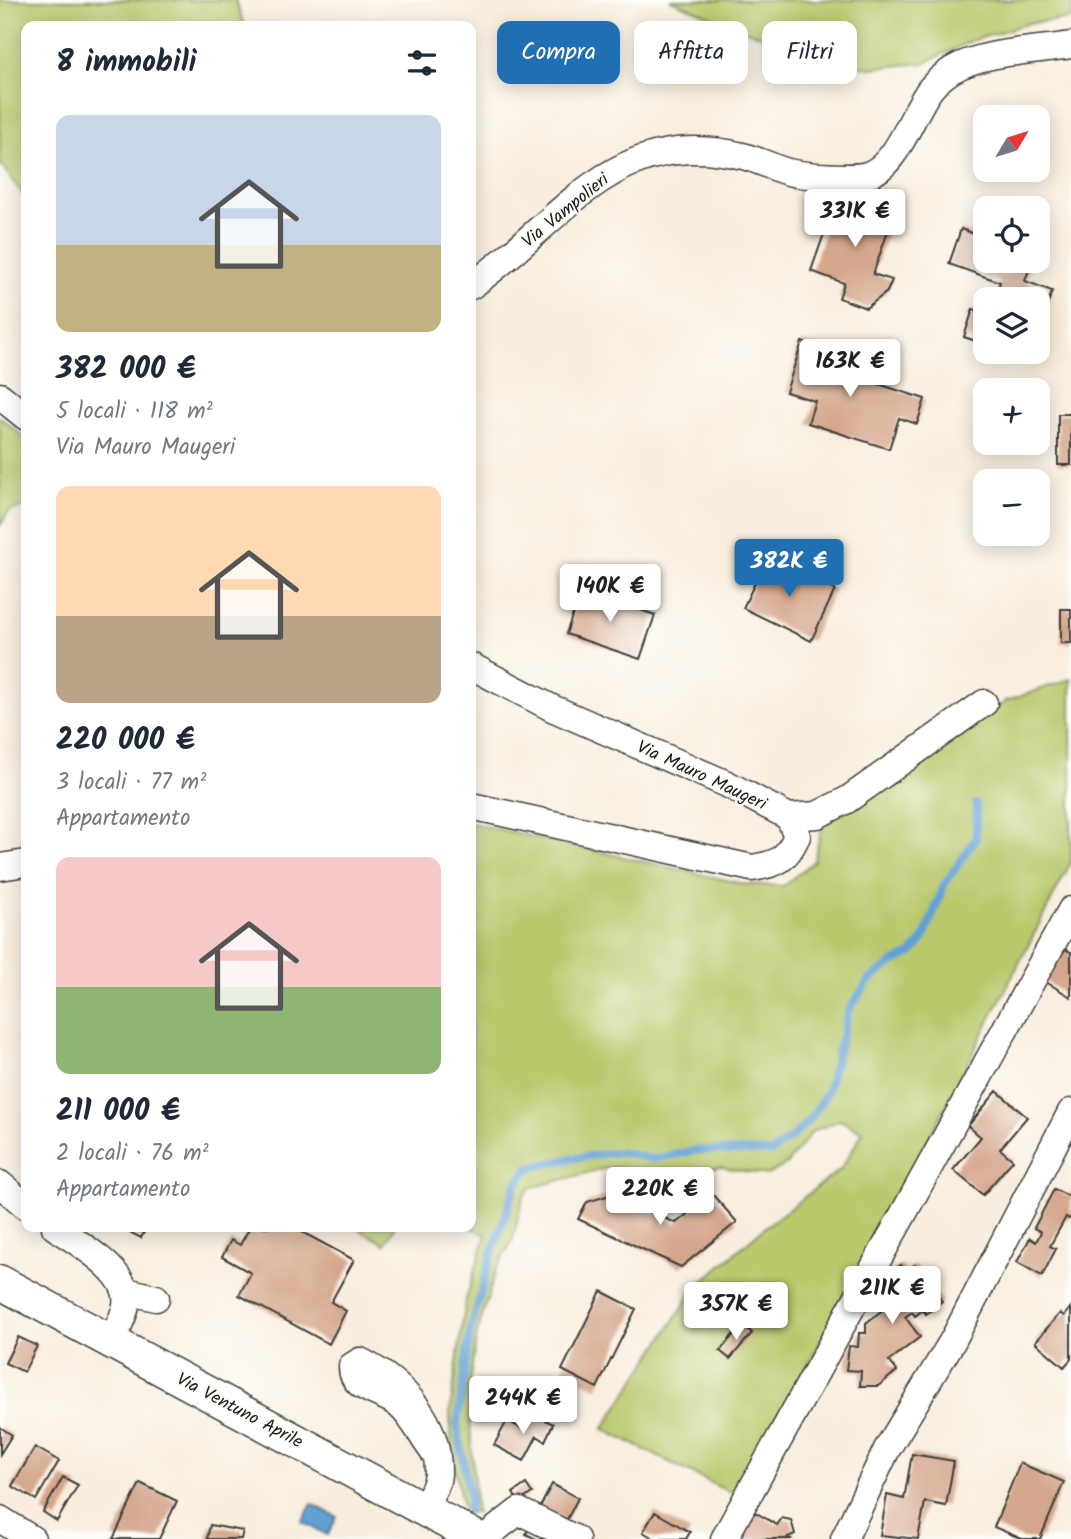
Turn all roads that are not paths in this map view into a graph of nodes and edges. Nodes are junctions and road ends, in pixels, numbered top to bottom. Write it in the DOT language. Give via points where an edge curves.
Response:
graph roads {
  1 [pos="1071,45"];
  2 [pos="476,282"];
  3 [pos="0,396"];
  4 [pos="21,413"];
  5 [pos="476,669"];
  6 [pos="984,703"];
  7 [pos="476,807"];
  8 [pos="789,817"];
  9 [pos="21,864"];
  10 [pos="0,867"];
  11 [pos="1071,910"];
  12 [pos="1071,1112"];
  13 [pos="0,1184"];
  14 [pos="21,1202"];
  15 [pos="62,1232"];
  16 [pos="0,1282"];
  17 [pos="126,1291"];
  18 [pos="156,1298"];
  19 [pos="111,1341"];
  20 [pos="435,1454"];
  21 [pos="0,1519"];
  22 [pos="456,1530"];
  23 [pos="32,1539"];
  24 [pos="576,1539"];
  25 [pos="724,1539"];
  26 [pos="844,1539"];
  1 -- 2 [label="street, Via Vampolieri" via="979,59 952,70 931,88 907,133 870,175 789,172 743,156 692,149 624,165 591,185"];
  3 -- 4 [label="street"];
  5 -- 8 [label="street, Via Mauro Maugeri"];
  6 -- 8 [label="street" via="847,800 817,815"];
  7 -- 8 [label="street" via="752,868 774,865 790,852 797,836"];
  9 -- 10 [label="street"];
  11 -- 25 [label="street"];
  12 -- 26 [label="street" via="953,1340 887,1449"];
  13 -- 14 [label="street"];
  15 -- 17 [label="street" via="106,1264"];
  16 -- 19 [label="main road, Via Ventuno Aprile"];
  17 -- 18 [label="street"];
  17 -- 19 [label="street" via="126,1305"];
  19 -- 22 [label="main road, Via Ventuno Aprile"];
  20 -- 22 [label="street"];
  21 -- 23 [label="street"];
  22 -- 24 [label="street" via="519,1511"];
}
